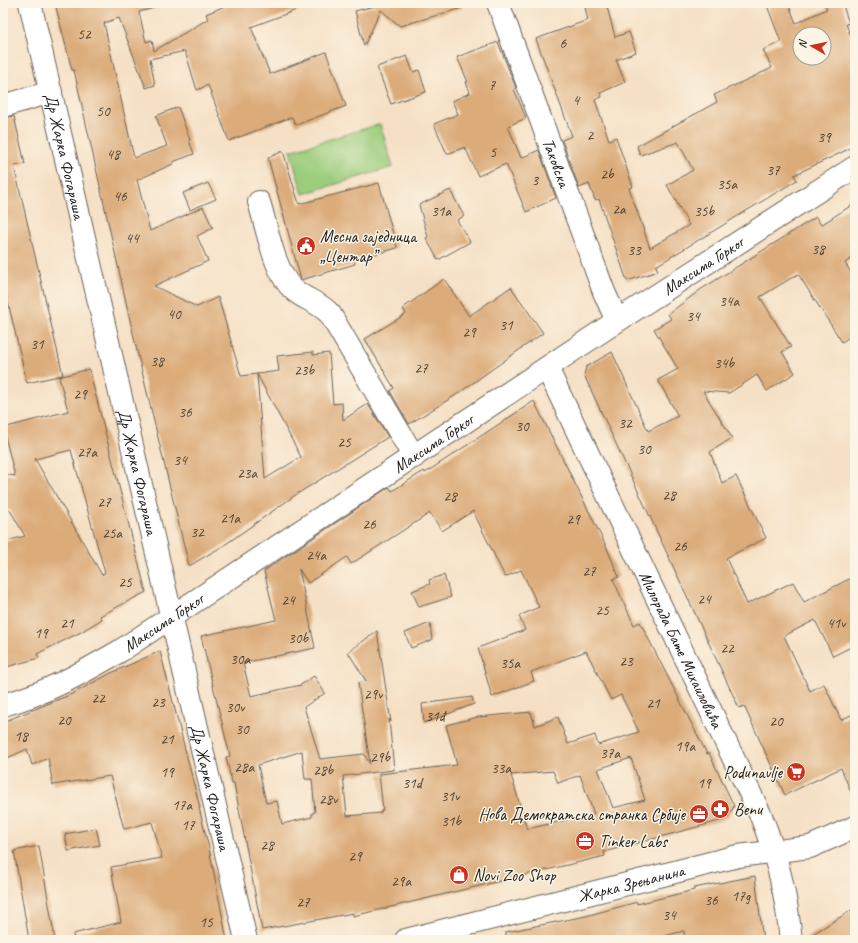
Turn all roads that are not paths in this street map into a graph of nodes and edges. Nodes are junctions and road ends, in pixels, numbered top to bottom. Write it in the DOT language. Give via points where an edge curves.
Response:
graph roads {
  1 [pos="30,3"];
  2 [pos="498,3"];
  3 [pos="51,92"];
  4 [pos="3,106"];
  5 [pos="855,167"];
  6 [pos="259,202"];
  7 [pos="617,321"];
  8 [pos="547,368"];
  9 [pos="414,457"];
  10 [pos="172,618"];
  11 [pos="3,706"];
  12 [pos="855,827"];
  13 [pos="775,852"];
  14 [pos="246,940"];
  15 [pos="406,940"];
  16 [pos="791,940"];
  1 -- 3 [label="street, Др Жарка Фогараша"];
  2 -- 7 [label="street, Таковска" via="604,292"];
  3 -- 4 [label="street"];
  3 -- 10 [label="street, Др Жарка Фогараша"];
  5 -- 7 [label="street, Максима Горког"];
  6 -- 9 [label="street" via="280,270 294,290 321,305 330,314"];
  7 -- 8 [label="street, Максима Горког"];
  8 -- 9 [label="street, Максима Горког"];
  8 -- 13 [label="street, Милорада Бате Михаиловића" via="761,816"];
  9 -- 10 [label="street, Максима Горког"];
  10 -- 11 [label="street, Максима Горког" via="72,679 27,699"];
  10 -- 14 [label="street, Др Жарка Фогараша"];
  12 -- 13 [label="street, Жарка Зрењанина" via="810,847"];
  13 -- 15 [label="street, Жарка Зрењанина" via="738,856"];
  13 -- 16 [label="street, Милорада Бате Михаиловића" via="787,899"];
}
